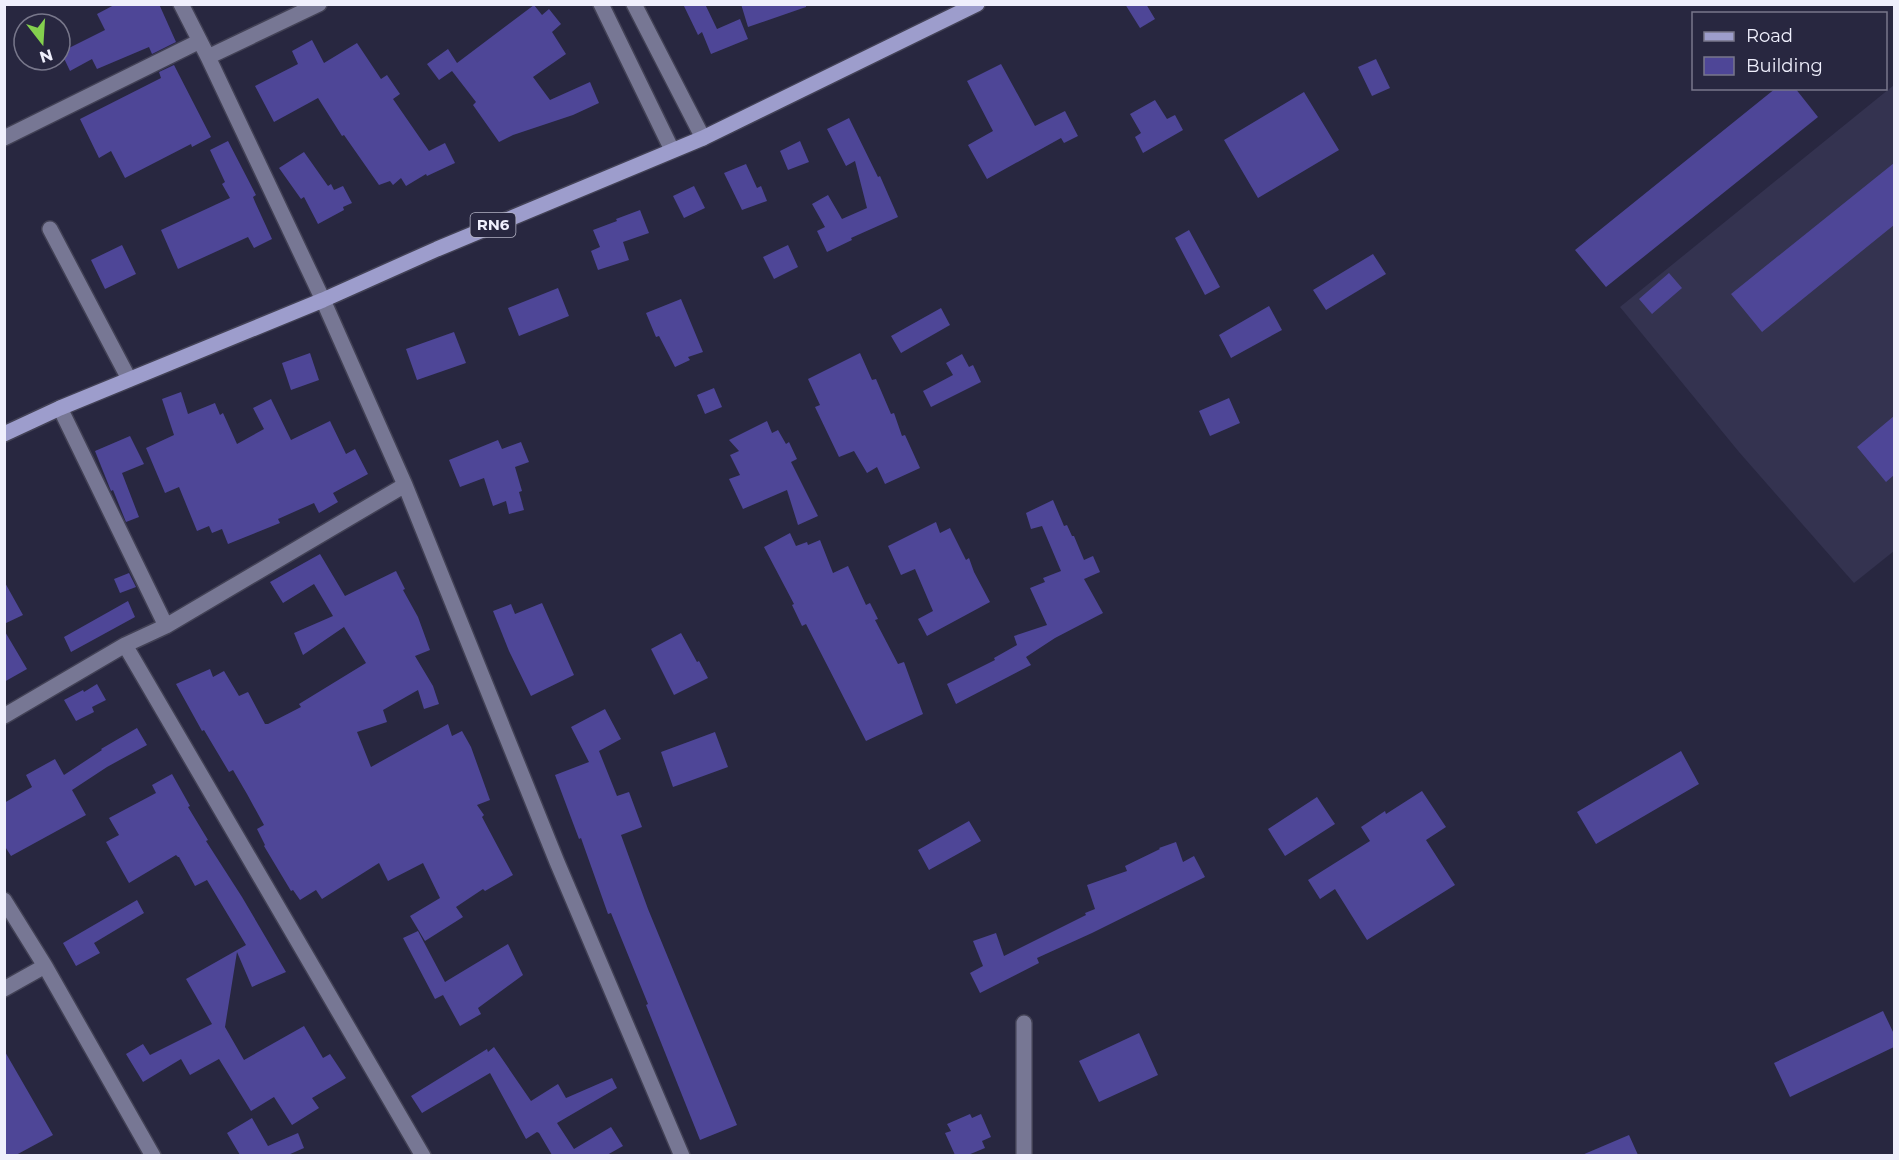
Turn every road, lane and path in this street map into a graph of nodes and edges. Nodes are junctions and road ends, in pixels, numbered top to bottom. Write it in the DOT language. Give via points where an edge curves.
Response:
graph roads {
  1 [pos="181,4"];
  2 [pos="319,4"];
  3 [pos="601,4"];
  4 [pos="634,4"];
  5 [pos="968,6"];
  6 [pos="200,41"];
  7 [pos="208,57"];
  8 [pos="4,138"];
  9 [pos="703,138"];
  10 [pos="672,150"];
  11 [pos="50,229"];
  12 [pos="323,300"];
  13 [pos="129,380"];
  14 [pos="60,408"];
  15 [pos="4,434"];
  16 [pos="405,485"];
  17 [pos="166,626"];
  18 [pos="125,645"];
  19 [pos="4,716"];
  20 [pos="4,900"];
  21 [pos="45,966"];
  22 [pos="4,989"];
  23 [pos="1024,1023"];
  24 [pos="152,1155"];
  25 [pos="423,1155"];
  26 [pos="682,1155"];
  27 [pos="1024,1155"];
  1 -- 6 [label="street"];
  2 -- 7 [label="street"];
  3 -- 10 [label="street"];
  4 -- 9 [label="street"];
  5 -- 9 [label="main road, RN6"];
  6 -- 7 [label="street"];
  6 -- 8 [label="street"];
  7 -- 12 [label="street"];
  9 -- 10 [label="main road, RN6"];
  10 -- 12 [label="main road, RN6"];
  11 -- 13 [label="street"];
  12 -- 13 [label="main road, RN6"];
  12 -- 16 [label="street"];
  13 -- 14 [label="main road, RN6"];
  14 -- 15 [label="main road, RN6"];
  14 -- 17 [label="street"];
  16 -- 17 [label="street"];
  16 -- 26 [label="street" via="557,862"];
  17 -- 18 [label="street"];
  18 -- 19 [label="street"];
  18 -- 25 [label="street"];
  20 -- 21 [label="street"];
  21 -- 22 [label="street"];
  21 -- 24 [label="street"];
  23 -- 27 [label="street"];
}
